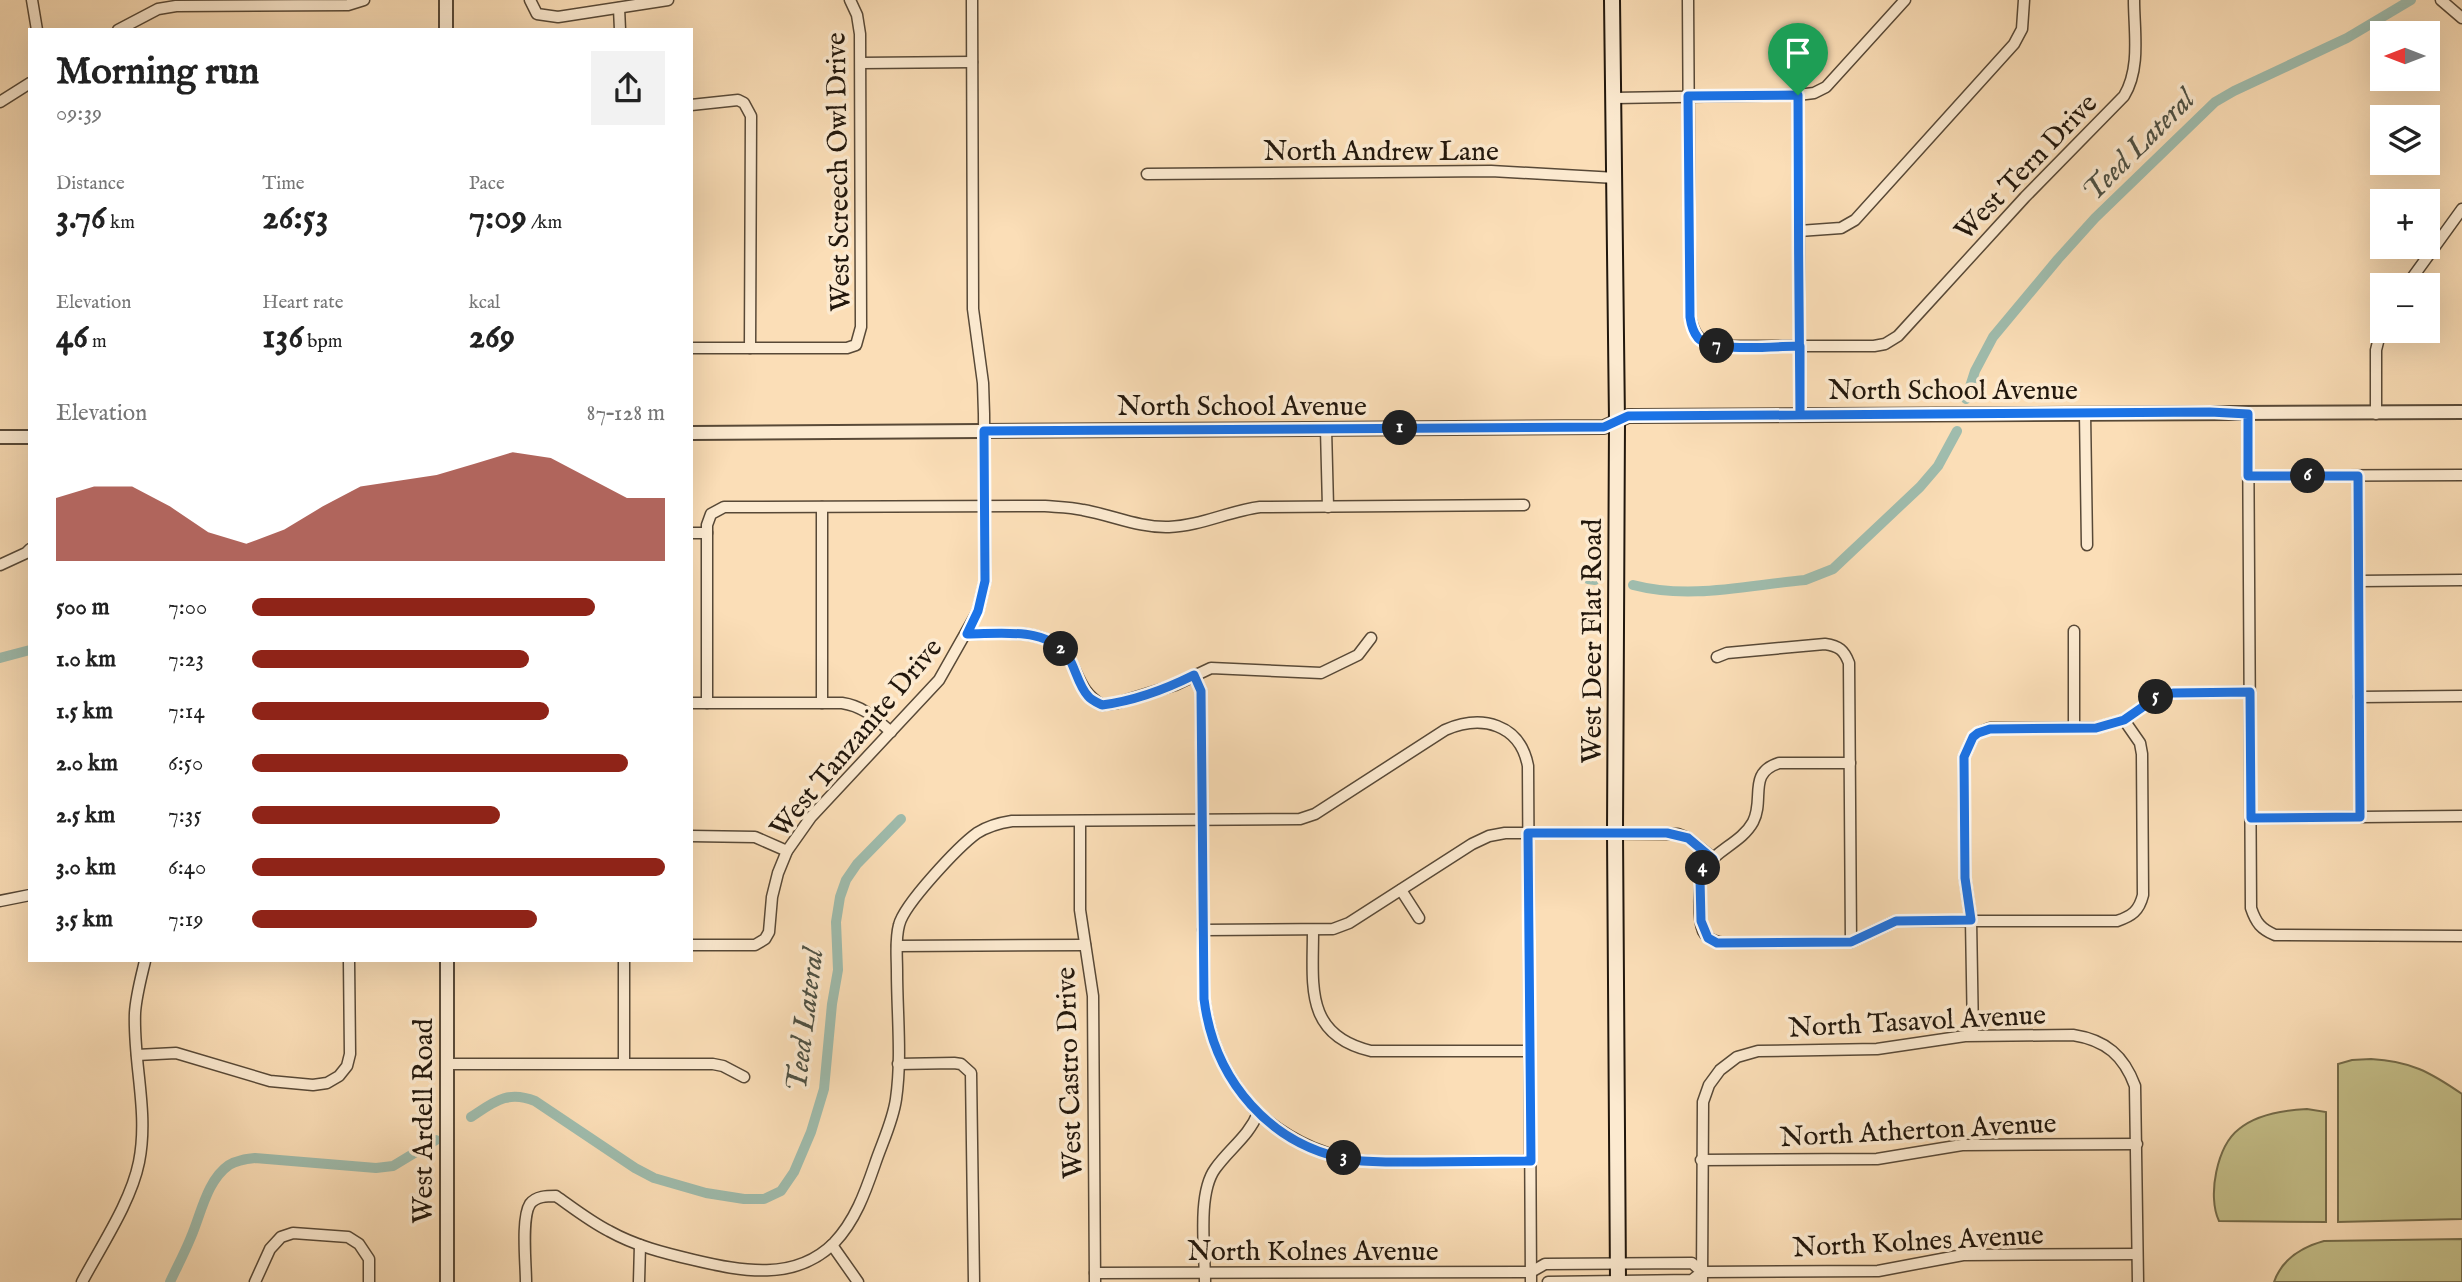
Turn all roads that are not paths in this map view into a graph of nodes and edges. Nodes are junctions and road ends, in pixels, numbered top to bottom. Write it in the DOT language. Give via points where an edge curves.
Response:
graph roads {
  1 [pos="32,0"];
  2 [pos="364,0"];
  3 [pos="446,0"];
  4 [pos="530,0"];
  5 [pos="668,0"];
  6 [pos="850,0"];
  7 [pos="972,0"];
  8 [pos="1612,0"];
  9 [pos="1688,0"];
  10 [pos="1905,0"];
  11 [pos="2024,0"];
  12 [pos="2134,0"];
  13 [pos="2441,0"];
  14 [pos="619,8"];
  15 [pos="2462,18"];
  16 [pos="37,28"];
  17 [pos="121,28"];
  18 [pos="446,28"];
  19 [pos="620,28"];
  20 [pos="972,62"];
  21 [pos="861,63"];
  22 [pos="28,84"];
  23 [pos="1798,95"];
  24 [pos="1688,96"];
  25 [pos="1614,98"];
  26 [pos="0,102"];
  27 [pos="693,105"];
  28 [pos="1147,174"];
  29 [pos="1616,178"];
  30 [pos="2462,209"];
  31 [pos="1799,231"];
  32 [pos="2416,273"];
  33 [pos="2378,343"];
  34 [pos="1800,346"];
  35 [pos="693,348"];
  36 [pos="750,348"];
  37 [pos="2462,412"];
  38 [pos="2085,413"];
  39 [pos="2248,414"];
  40 [pos="2376,414"];
  41 [pos="1800,415"];
  42 [pos="1617,421"];
  43 [pos="1326,429"];
  44 [pos="984,431"];
  45 [pos="693,433"];
  46 [pos="0,437"];
  47 [pos="28,437"];
  48 [pos="2462,475"];
  49 [pos="2248,476"];
  50 [pos="2358,476"];
  51 [pos="984,505"];
  52 [pos="1524,505"];
  53 [pos="1328,506"];
  54 [pos="822,507"];
  55 [pos="693,533"];
  56 [pos="707,533"];
  57 [pos="2087,545"];
  58 [pos="28,551"];
  59 [pos="0,565"];
  60 [pos="2462,580"];
  61 [pos="2359,581"];
  62 [pos="2074,631"];
  63 [pos="967,634"];
  64 [pos="1371,638"];
  65 [pos="1717,657"];
  66 [pos="1194,675"];
  67 [pos="2250,692"];
  68 [pos="2462,696"];
  69 [pos="2359,697"];
  70 [pos="693,703"];
  71 [pos="707,703"];
  72 [pos="822,703"];
  73 [pos="2124,720"];
  74 [pos="2074,728"];
  75 [pos="891,732"];
  76 [pos="1850,763"];
  77 [pos="2462,816"];
  78 [pos="2360,817"];
  79 [pos="2251,818"];
  80 [pos="1203,820"];
  81 [pos="1080,821"];
  82 [pos="1528,833"];
  83 [pos="1615,833"];
  84 [pos="693,836"];
  85 [pos="787,851"];
  86 [pos="1713,859"];
  87 [pos="1401,890"];
  88 [pos="28,895"];
  89 [pos="0,901"];
  90 [pos="1419,918"];
  91 [pos="1971,920"];
  92 [pos="1203,930"];
  93 [pos="1313,930"];
  94 [pos="2462,936"];
  95 [pos="1851,942"];
  96 [pos="693,945"];
  97 [pos="897,946"];
  98 [pos="1085,946"];
  99 [pos="145,962"];
  100 [pos="349,962"];
  101 [pos="447,962"];
  102 [pos="624,962"];
  103 [pos="1973,1035"];
  104 [pos="1530,1051"];
  105 [pos="137,1055"];
  106 [pos="624,1063"];
  107 [pos="447,1064"];
  108 [pos="898,1064"];
  109 [pos="744,1077"];
  110 [pos="1258,1113"];
  111 [pos="2137,1144"];
  112 [pos="1702,1160"];
  113 [pos="1531,1161"];
  114 [pos="639,1245"];
  115 [pos="832,1245"];
  116 [pos="2137,1254"];
  117 [pos="1617,1264"];
  118 [pos="750,1277"];
  119 [pos="1205,1277"];
  120 [pos="1421,1277"];
  121 [pos="1531,1277"];
  122 [pos="1702,1277"];
  123 [pos="1095,1278"];
  124 [pos="82,1282"];
  125 [pos="255,1282"];
  126 [pos="369,1282"];
  127 [pos="447,1282"];
  128 [pos="526,1282"];
  129 [pos="639,1282"];
  130 [pos="858,1282"];
  131 [pos="974,1282"];
  132 [pos="1547,1282"];
  133 [pos="1618,1282"];
  134 [pos="2138,1282"];
  1 -- 16 [label="street"];
  2 -- 17 [label="street" via="348,5 176,6 140,16"];
  3 -- 18 [label="street"];
  4 -- 14 [label="street" via="537,14 558,17"];
  5 -- 14 [label="street"];
  6 -- 21 [label="street, West Screech Owl Drive" via="857,15"];
  7 -- 20 [label="street, West Tanzanite Drive"];
  8 -- 25 [label="main road, West Deer Flat Road"];
  9 -- 24 [label="street"];
  10 -- 23 [label="street" via="1826,87"];
  11 -- 31 [label="street" via="2022,29 2014,44 1855,220 1841,228"];
  12 -- 34 [label="street, West Tern Drive" via="2134,70 2124,96 1892,340 1874,346"];
  13 -- 15 [label="street"];
  14 -- 19 [label="street"];
  20 -- 21 [label="street"];
  20 -- 44 [label="street, West Tanzanite Drive" via="972,309 984,383"];
  21 -- 36 [label="street, West Screech Owl Drive" via="861,327 856,345"];
  22 -- 26 [label="street"];
  23 -- 24 [label="street"];
  23 -- 31 [label="street"];
  24 -- 25 [label="street"];
  24 -- 34 [label="street" via="1690,317 1698,338 1719,346"];
  25 -- 29 [label="main road, West Deer Flat Road"];
  27 -- 36 [label="street" via="730,100 744,103 751,116"];
  28 -- 29 [label="street, North Andrew Lane" via="1491,171"];
  29 -- 42 [label="main road, West Deer Flat Road"];
  30 -- 32 [label="street"];
  31 -- 34 [label="street"];
  33 -- 40 [label="street"];
  34 -- 41 [label="street"];
  35 -- 36 [label="street"];
  37 -- 40 [label="street, North School Avenue"];
  38 -- 39 [label="street, North School Avenue"];
  38 -- 41 [label="street, North School Avenue"];
  38 -- 57 [label="street"];
  39 -- 40 [label="street, North School Avenue"];
  39 -- 49 [label="street"];
  41 -- 42 [label="street, North School Avenue" via="1628,416"];
  42 -- 43 [label="street, North School Avenue" via="1604,427"];
  42 -- 83 [label="main road, West Deer Flat Road"];
  43 -- 44 [label="street, North School Avenue"];
  43 -- 53 [label="street"];
  44 -- 45 [label="street, North School Avenue"];
  44 -- 51 [label="street, West Tanzanite Drive"];
  46 -- 47 [label="street"];
  48 -- 50 [label="street"];
  49 -- 50 [label="street"];
  49 -- 67 [label="street"];
  50 -- 61 [label="street"];
  51 -- 53 [label="street" via="1083,509 1140,525 1168,527 1260,507"];
  51 -- 54 [label="street"];
  51 -- 63 [label="street, West Tanzanite Drive" via="985,581"];
  52 -- 53 [label="street"];
  54 -- 56 [label="street" via="724,507 711,514"];
  54 -- 72 [label="street"];
  55 -- 56 [label="street"];
  56 -- 71 [label="street"];
  58 -- 59 [label="street"];
  60 -- 61 [label="street"];
  61 -- 69 [label="street"];
  62 -- 74 [label="street"];
  63 -- 66 [label="street" via="1033,634 1046,639 1059,646 1088,696 1102,705 1175,685"];
  63 -- 75 [label="street, West Tanzanite Drive" via="939,680"];
  64 -- 66 [label="street" via="1359,655 1321,673 1221,667"];
  65 -- 76 [label="street" via="1825,644 1841,649 1849,663"];
  66 -- 80 [label="street" via="1201,691"];
  67 -- 73 [label="street" via="2173,693 2157,697"];
  67 -- 79 [label="street"];
  68 -- 69 [label="street"];
  69 -- 78 [label="street"];
  70 -- 71 [label="street"];
  71 -- 72 [label="street"];
  72 -- 75 [label="street" via="855,705"];
  73 -- 74 [label="street"];
  73 -- 91 [label="street" via="2142,754 2140,906 2117,921"];
  74 -- 91 [label="street" via="1990,729 1973,737 1964,757 1965,878"];
  75 -- 85 [label="street, West Tanzanite Drive" via="811,817"];
  76 -- 86 [label="street" via="1769,766 1762,773 1755,819"];
  76 -- 95 [label="street"];
  77 -- 78 [label="street"];
  78 -- 79 [label="street"];
  79 -- 94 [label="street" via="2251,908 2263,930 2275,935"];
  80 -- 81 [label="street"];
  80 -- 82 [label="street" via="1287,820 1315,814 1445,730 1486,723 1512,733 1525,752"];
  80 -- 92 [label="street"];
  81 -- 97 [label="street" via="1012,821 978,833 909,902"];
  81 -- 98 [label="street, West Castro Drive" via="1080,910"];
  82 -- 83 [label="street"];
  82 -- 87 [label="street" via="1489,836"];
  82 -- 104 [label="street"];
  83 -- 86 [label="street" via="1678,834"];
  83 -- 117 [label="main road, West Deer Flat Road"];
  84 -- 85 [label="street" via="755,837"];
  85 -- 96 [label="street, West Tanzanite Drive" via="765,939 755,944"];
  86 -- 95 [label="street" via="1700,879 1701,921 1708,938 1717,943"];
  87 -- 90 [label="street"];
  87 -- 93 [label="street" via="1349,923"];
  88 -- 89 [label="street"];
  91 -- 95 [label="street" via="1896,921"];
  91 -- 103 [label="street"];
  92 -- 93 [label="street"];
  92 -- 110 [label="street" via="1204,999 1212,1038 1226,1072"];
  93 -- 104 [label="street" via="1316,1004 1321,1019 1331,1032 1357,1048"];
  97 -- 98 [label="street"];
  97 -- 108 [label="street"];
  98 -- 123 [label="street, West Castro Drive" via="1093,996"];
  99 -- 105 [label="street" via="135,1012"];
  100 -- 105 [label="street" via="350,1054 339,1076 327,1083 270,1081 176,1053"];
  101 -- 107 [label="street, West Ardell Road"];
  102 -- 106 [label="street"];
  103 -- 111 [label="street, North Tasavol Avenue" via="2073,1035 2109,1046 2129,1069 2135,1086"];
  103 -- 112 [label="street, North Tasavol Avenue" via="1877,1049 1758,1051 1737,1057 1720,1070 1703,1102"];
  104 -- 113 [label="street"];
  105 -- 124 [label="street" via="143,1115 139,1163 131,1189"];
  106 -- 107 [label="street"];
  106 -- 109 [label="street" via="713,1064"];
  107 -- 127 [label="street, West Ardell Road"];
  108 -- 115 [label="street" via="895,1106 862,1201"];
  108 -- 131 [label="street" via="954,1062 967,1068 973,1081"];
  110 -- 113 [label="street" via="1302,1144 1352,1160"];
  110 -- 119 [label="street" via="1252,1128 1212,1172 1205,1195"];
  111 -- 112 [label="street, North Atherton Avenue" via="1962,1145 1877,1159"];
  111 -- 116 [label="street"];
  112 -- 122 [label="street"];
  113 -- 121 [label="street"];
  114 -- 118 [label="street"];
  114 -- 128 [label="street" via="608,1231 556,1196 536,1198 526,1217"];
  114 -- 129 [label="street"];
  115 -- 118 [label="street" via="790,1269"];
  115 -- 130 [label="street"];
  116 -- 122 [label="street, North Kolnes Avenue" via="1963,1255 1878,1271"];
  116 -- 134 [label="street"];
  117 -- 121 [label="street, North Kolnes Avenue" via="1545,1264"];
  117 -- 122 [label="street, North Kolnes Avenue" via="1692,1264"];
  117 -- 133 [label="main road, West Deer Flat Road"];
  119 -- 120 [label="street, North Kolnes Avenue"];
  119 -- 123 [label="street, North Kolnes Avenue"];
  120 -- 121 [label="street, North Kolnes Avenue"];
  121 -- 132 [label="street, North Kolnes Avenue"];
  122 -- 133 [label="street, North Kolnes Avenue"];
  125 -- 126 [label="street" via="270,1249 281,1237 293,1233 348,1237 359,1244 369,1259"];
  132 -- 133 [label="street, North Kolnes Avenue"];
}
